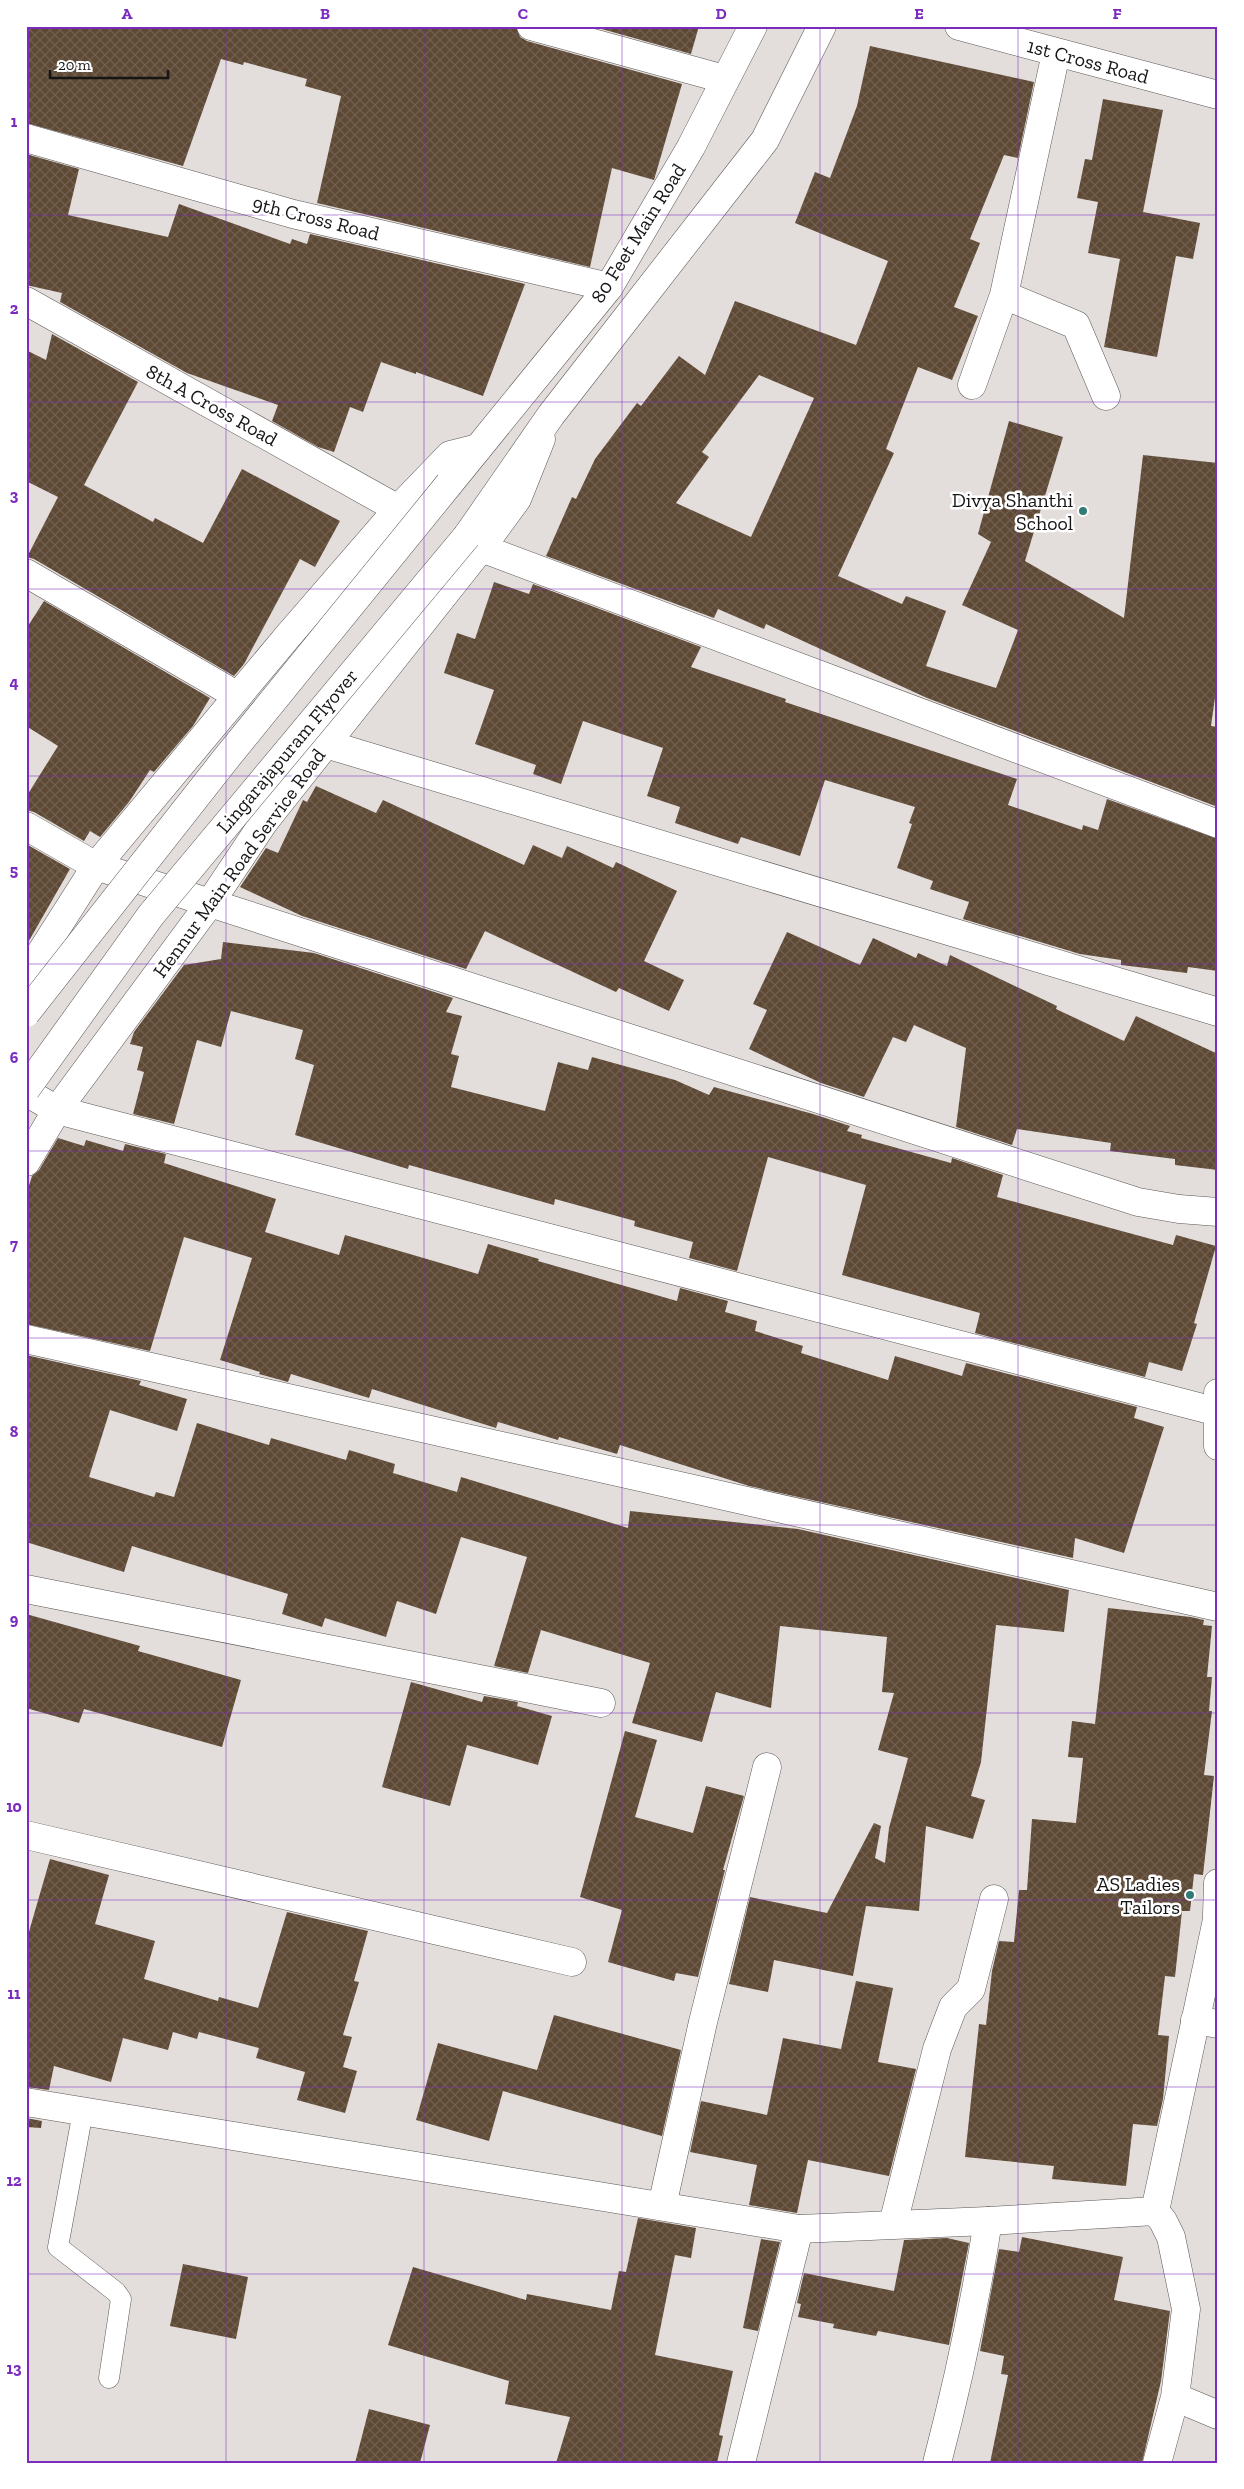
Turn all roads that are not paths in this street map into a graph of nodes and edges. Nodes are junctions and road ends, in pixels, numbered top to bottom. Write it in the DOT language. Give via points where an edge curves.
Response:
graph roads {
  1 [pos="531,26"];
  2 [pos="753,26"];
  3 [pos="822,26"];
  4 [pos="959,26"];
  5 [pos="1056,53"];
  6 [pos="724,79"];
  7 [pos="1218,95"];
  8 [pos="26,138"];
  9 [pos="609,288"];
  10 [pos="1004,295"];
  11 [pos="26,301"];
  12 [pos="972,385"];
  13 [pos="1106,396"];
  14 [pos="550,415"];
  15 [pos="478,448"];
  16 [pos="398,509"];
  17 [pos="474,542"];
  18 [pos="26,573"];
  19 [pos="238,696"];
  20 [pos="326,744"];
  21 [pos="1218,824"];
  22 [pos="26,826"];
  23 [pos="96,866"];
  24 [pos="210,903"];
  25 [pos="26,976"];
  26 [pos="1218,1012"];
  27 [pos="26,1013"];
  28 [pos="26,1090"];
  29 [pos="57,1110"];
  30 [pos="26,1162"];
  31 [pos="1218,1212"];
  32 [pos="26,1339"];
  33 [pos="1217,1405"];
  34 [pos="1218,1446"];
  35 [pos="26,1588"];
  36 [pos="1218,1607"];
  37 [pos="601,1703"];
  38 [pos="767,1767"];
  39 [pos="26,1835"];
  40 [pos="1218,1883"];
  41 [pos="994,1899"];
  42 [pos="1218,1915"];
  43 [pos="572,1962"];
  44 [pos="1206,2022"];
  45 [pos="26,2102"];
  46 [pos="83,2111"];
  47 [pos="662,2206"];
  48 [pos="1155,2211"];
  49 [pos="988,2222"];
  50 [pos="893,2224"];
  51 [pos="799,2229"];
  52 [pos="109,2378"];
  53 [pos="1175,2397"];
  54 [pos="1218,2415"];
  55 [pos="741,2463"];
  56 [pos="937,2463"];
  57 [pos="1157,2463"];
  1 -- 6 [label="street"];
  2 -- 6 [label="street, 80 Feet Main Road"];
  3 -- 14 [label="street, 80 Feet Main Road" via="765,140"];
  4 -- 5 [label="street, 1st Cross Road"];
  5 -- 7 [label="street, 1st Cross Road"];
  5 -- 10 [label="street"];
  6 -- 9 [label="street, 80 Feet Main Road" via="691,147"];
  8 -- 9 [label="street, 9th Cross Road" via="293,214"];
  9 -- 15 [label="street, 80 Feet Main Road"];
  10 -- 12 [label="street"];
  10 -- 13 [label="street" via="1076,325"];
  11 -- 16 [label="street, 8th A Cross Road"];
  14 -- 17 [label="street, Lingarajapuram Flyover"];
  15 -- 16 [label="street" via="450,455"];
  15 -- 27 [label="street, Lingarajapuram Flyover, bridge" via="224,761"];
  16 -- 19 [label="street"];
  17 -- 20 [label="street, Hennur Main Road Service Road"];
  17 -- 21 [label="street"];
  17 -- 28 [label="street, Lingarajapuram Flyover, bridge" via="151,915"];
  18 -- 19 [label="street"];
  19 -- 23 [label="street"];
  20 -- 24 [label="street, Hennur Main Road Service Road" via="264,822"];
  20 -- 26 [label="street"];
  22 -- 23 [label="street"];
  23 -- 24 [label="street"];
  23 -- 25 [label="street"];
  24 -- 29 [label="street, Hennur Main Road Service Road"];
  24 -- 31 [label="street" via="1138,1202"];
  28 -- 29 [label="street"];
  29 -- 30 [label="street, Hennur Main Road Service Road"];
  29 -- 33 [label="street"];
  32 -- 36 [label="street"];
  33 -- 34 [label="street"];
  35 -- 37 [label="street"];
  38 -- 47 [label="street" via="703,2022"];
  39 -- 43 [label="street"];
  40 -- 42 [label="street"];
  41 -- 50 [label="street" via="971,1989 953,2007 937,2049"];
  42 -- 44 [label="street"];
  44 -- 48 [label="street"];
  45 -- 46 [label="street"];
  46 -- 47 [label="street"];
  46 -- 52 [label="lane" via="58,2247 121,2299"];
  47 -- 51 [label="street"];
  48 -- 49 [label="street"];
  48 -- 53 [label="street" via="1171,2237 1186,2310"];
  49 -- 50 [label="street"];
  49 -- 56 [label="street" via="961,2370"];
  50 -- 51 [label="street"];
  51 -- 55 [label="street"];
  53 -- 54 [label="street"];
  53 -- 57 [label="street"];
}
